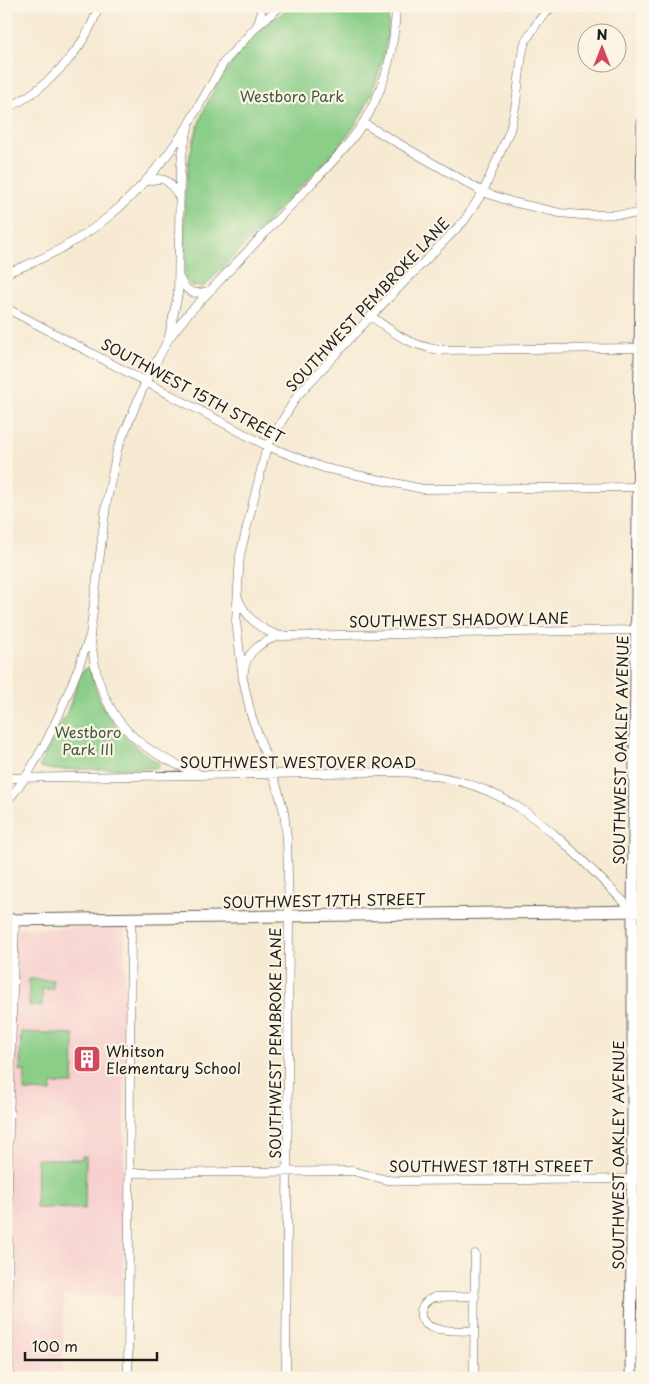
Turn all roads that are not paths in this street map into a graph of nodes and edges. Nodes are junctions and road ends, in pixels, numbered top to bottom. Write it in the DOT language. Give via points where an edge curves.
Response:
graph roads {
  1 [pos="99,6"];
  2 [pos="260,6"];
  3 [pos="281,6"];
  4 [pos="396,6"];
  5 [pos="553,6"];
  6 [pos="257,26"];
  7 [pos="6,108"];
  8 [pos="189,123"];
  9 [pos="363,123"];
  10 [pos="643,123"];
  11 [pos="146,181"];
  12 [pos="483,192"];
  13 [pos="179,198"];
  14 [pos="642,214"];
  15 [pos="6,274"];
  16 [pos="180,279"];
  17 [pos="212,290"];
  18 [pos="6,308"];
  19 [pos="371,316"];
  20 [pos="169,338"];
  21 [pos="640,348"];
  22 [pos="146,381"];
  23 [pos="267,446"];
  24 [pos="640,487"];
  25 [pos="237,595"];
  26 [pos="636,630"];
  27 [pos="90,635"];
  28 [pos="282,636"];
  29 [pos="243,679"];
  30 [pos="639,700"];
  31 [pos="272,774"];
  32 [pos="201,775"];
  33 [pos="26,777"];
  34 [pos="6,778"];
  35 [pos="6,803"];
  36 [pos="638,911"];
  37 [pos="289,916"];
  38 [pos="131,918"];
  39 [pos="11,920"];
  40 [pos="640,1052"];
  41 [pos="287,1171"];
  42 [pos="130,1172"];
  43 [pos="637,1179"];
  44 [pos="475,1254"];
  45 [pos="475,1296"];
  46 [pos="474,1331"];
  47 [pos="9,1378"];
  48 [pos="128,1378"];
  49 [pos="286,1378"];
  50 [pos="474,1378"];
  51 [pos="631,1378"];
  1 -- 7 [label="street" via="88,30 56,74"];
  2 -- 6 [label="street"];
  3 -- 6 [label="street"];
  4 -- 9 [label="street" via="386,72"];
  5 -- 12 [label="street, SOUTHWEST PEMBROKE LANE" via="525,42 510,130"];
  6 -- 8 [label="street" via="224,62"];
  8 -- 11 [label="street"];
  8 -- 13 [label="street" via="182,154"];
  9 -- 12 [label="street"];
  9 -- 17 [label="street"];
  10 -- 14 [label="street, SOUTHWEST OAKLEY AVENUE"];
  11 -- 13 [label="street" via="165,180"];
  11 -- 15 [label="street" via="120,208 80,238 33,264"];
  12 -- 14 [label="street" via="560,213"];
  12 -- 19 [label="street, SOUTHWEST PEMBROKE LANE" via="464,221"];
  13 -- 16 [label="street"];
  14 -- 21 [label="street, SOUTHWEST OAKLEY AVENUE"];
  16 -- 17 [label="street" via="190,292"];
  16 -- 20 [label="street"];
  17 -- 20 [label="street"];
  18 -- 22 [label="street, SOUTHWEST 15TH STREET"];
  19 -- 21 [label="street" via="410,343 439,350"];
  19 -- 23 [label="street, SOUTHWEST PEMBROKE LANE" via="297,396"];
  20 -- 22 [label="street"];
  21 -- 24 [label="street, SOUTHWEST OAKLEY AVENUE"];
  22 -- 23 [label="street, SOUTHWEST 15TH STREET"];
  22 -- 27 [label="street" via="125,427 111,474"];
  23 -- 24 [label="street, SOUTHWEST 15TH STREET" via="324,468 423,489"];
  23 -- 25 [label="street, SOUTHWEST PEMBROKE LANE" via="240,555"];
  24 -- 26 [label="street, SOUTHWEST OAKLEY AVENUE"];
  25 -- 28 [label="street, SOUTHWEST SHADOW LANE" via="243,610 255,624"];
  25 -- 29 [label="street, SOUTHWEST PEMBROKE LANE"];
  26 -- 28 [label="street, SOUTHWEST SHADOW LANE"];
  26 -- 30 [label="street, SOUTHWEST OAKLEY AVENUE"];
  27 -- 32 [label="street" via="99,682 120,722 157,756"];
  27 -- 33 [label="street" via="59,715"];
  28 -- 29 [label="street, SOUTHWEST SHADOW LANE" via="268,639 249,656"];
  29 -- 31 [label="street, SOUTHWEST PEMBROKE LANE" via="251,715"];
  30 -- 36 [label="street, SOUTHWEST OAKLEY AVENUE"];
  31 -- 32 [label="street, SOUTHWEST WESTOVER ROAD"];
  31 -- 36 [label="street, SOUTHWEST WESTOVER ROAD" via="411,772 437,775 479,787 512,802 542,823"];
  31 -- 37 [label="street, SOUTHWEST PEMBROKE LANE" via="284,812"];
  32 -- 33 [label="street, SOUTHWEST WESTOVER ROAD"];
  33 -- 34 [label="street, SOUTHWEST WESTOVER ROAD"];
  33 -- 35 [label="street"];
  36 -- 37 [label="street, SOUTHWEST 17TH STREET"];
  36 -- 40 [label="street, SOUTHWEST OAKLEY AVENUE"];
  37 -- 38 [label="street, SOUTHWEST 17TH STREET"];
  37 -- 41 [label="street, SOUTHWEST PEMBROKE LANE"];
  38 -- 39 [label="street, SOUTHWEST 17TH STREET"];
  38 -- 42 [label="street"];
  39 -- 47 [label="street"];
  40 -- 43 [label="street, SOUTHWEST OAKLEY AVENUE"];
  41 -- 42 [label="street, SOUTHWEST 18TH STREET"];
  41 -- 43 [label="street, SOUTHWEST 18TH STREET" via="353,1171 404,1181"];
  41 -- 49 [label="street, SOUTHWEST PEMBROKE LANE"];
  42 -- 48 [label="street"];
  43 -- 51 [label="street, SOUTHWEST OAKLEY AVENUE"];
  44 -- 45 [label="street"];
  45 -- 46 [label="street"];
  45 -- 46 [label="street" via="430,1298 423,1305 421,1315 434,1329"];
  46 -- 50 [label="street"];
}
